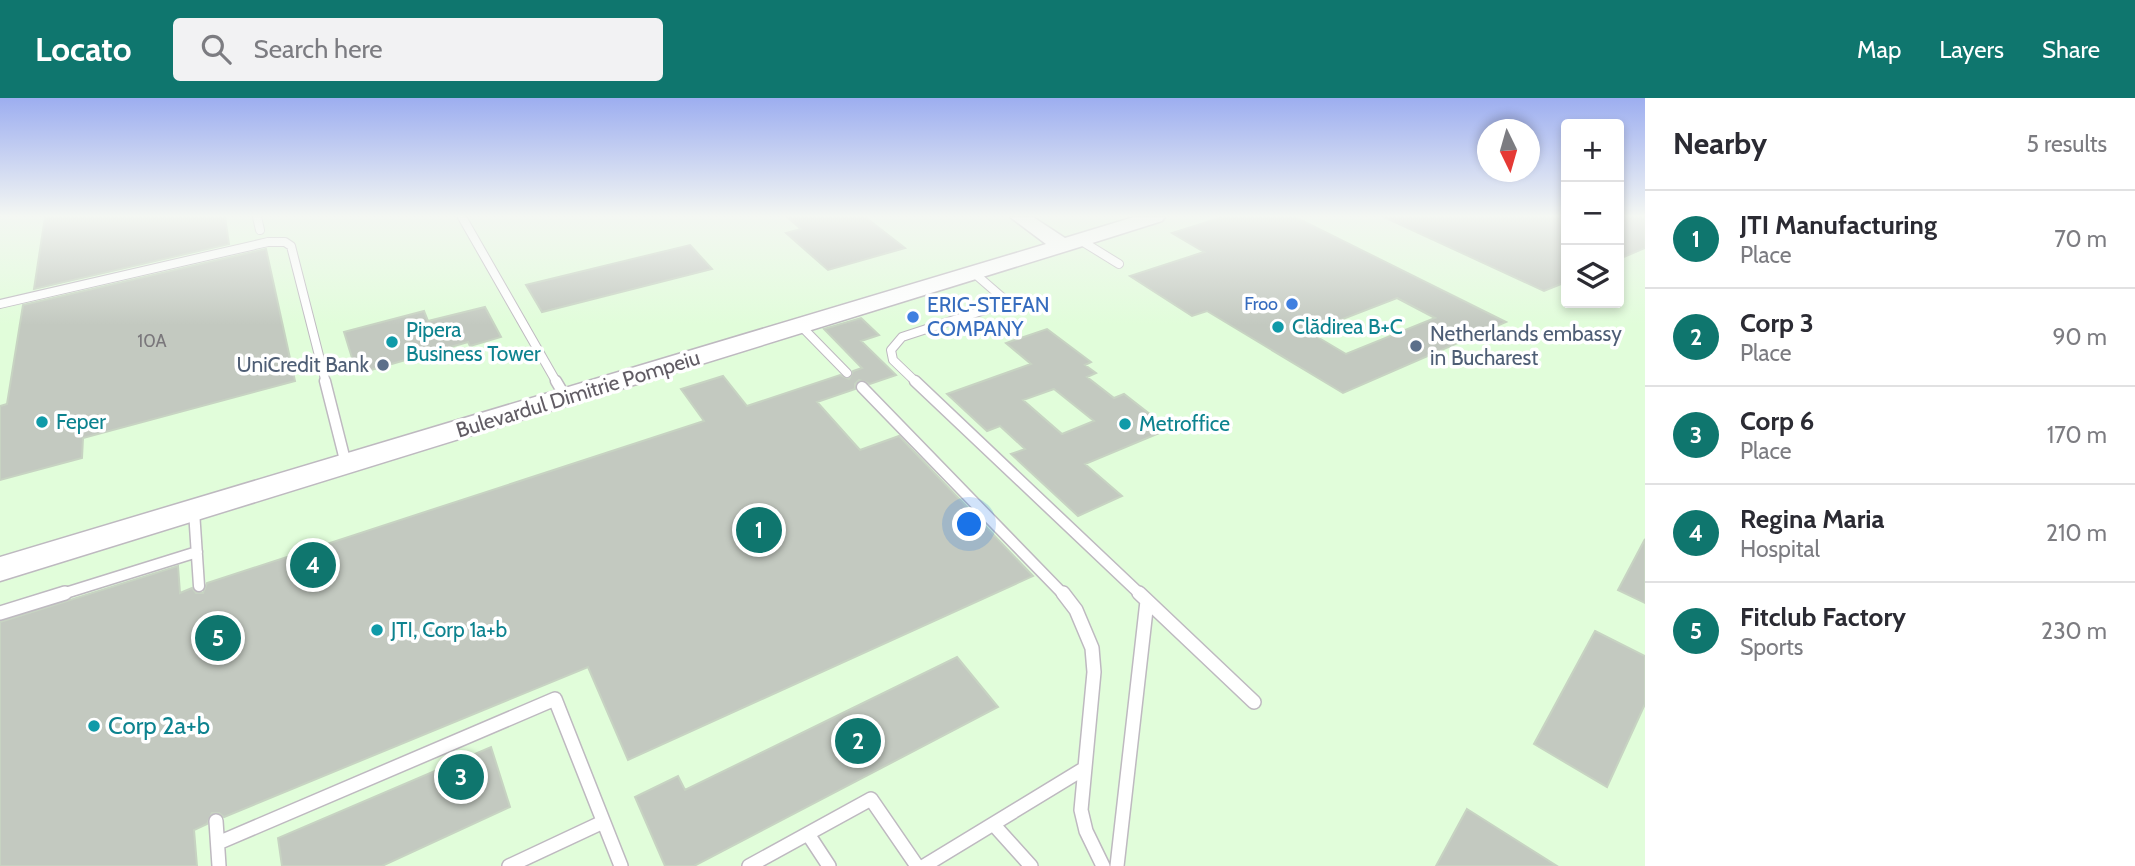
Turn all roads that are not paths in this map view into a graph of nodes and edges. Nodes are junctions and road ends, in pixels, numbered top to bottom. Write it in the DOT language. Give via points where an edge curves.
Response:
graph roads {
  1 [pos="221,253"];
  2 [pos="293,253"];
  3 [pos="483,253"];
  4 [pos="1039,253"];
  5 [pos="1093,253"];
  6 [pos="1119,264"];
  7 [pos="974,273"];
  8 [pos="0,304"];
  9 [pos="801,326"];
  10 [pos="847,373"];
  11 [pos="862,387"];
  12 [pos="566,398"];
  13 [pos="346,464"];
  14 [pos="194,511"];
  15 [pos="197,552"];
  16 [pos="0,569"];
  17 [pos="199,586"];
  18 [pos="1147,601"];
  19 [pos="0,613"];
  20 [pos="1254,702"];
  21 [pos="1085,768"];
  22 [pos="216,821"];
  23 [pos="603,822"];
  24 [pos="994,825"];
  25 [pos="808,834"];
  26 [pos="218,843"];
  27 [pos="219,866"];
  28 [pos="509,866"];
  29 [pos="621,866"];
  30 [pos="751,866"];
  31 [pos="829,866"];
  32 [pos="917,866"];
  33 [pos="924,866"];
  34 [pos="1031,866"];
  35 [pos="1103,866"];
  36 [pos="1117,866"];
  1 -- 8 [label="lane"];
  2 -- 13 [label="lane"];
  3 -- 12 [label="lane"];
  4 -- 7 [label="street, Bulevardul Dimitrie Pompeiu"];
  5 -- 6 [label="lane"];
  7 -- 9 [label="street, Bulevardul Dimitrie Pompeiu"];
  7 -- 18 [label="lane" via="1001,294 1003,304 902,337 891,350 893,360"];
  9 -- 10 [label="lane"];
  9 -- 12 [label="street, Bulevardul Dimitrie Pompeiu"];
  11 -- 21 [label="lane" via="1076,610 1092,648 1094,672"];
  12 -- 13 [label="street, Bulevardul Dimitrie Pompeiu"];
  13 -- 14 [label="street, Bulevardul Dimitrie Pompeiu"];
  14 -- 15 [label="lane"];
  14 -- 16 [label="street, Bulevardul Dimitrie Pompeiu"];
  15 -- 17 [label="lane"];
  15 -- 19 [label="lane"];
  18 -- 20 [label="lane"];
  18 -- 36 [label="lane"];
  21 -- 24 [label="lane"];
  21 -- 35 [label="lane" via="1081,810"];
  22 -- 26 [label="lane"];
  23 -- 26 [label="lane" via="555,699"];
  23 -- 28 [label="lane"];
  23 -- 29 [label="lane"];
  24 -- 33 [label="lane"];
  24 -- 34 [label="lane"];
  25 -- 30 [label="lane"];
  25 -- 31 [label="lane"];
  25 -- 32 [label="lane" via="871,800"];
  26 -- 27 [label="lane"];
}
